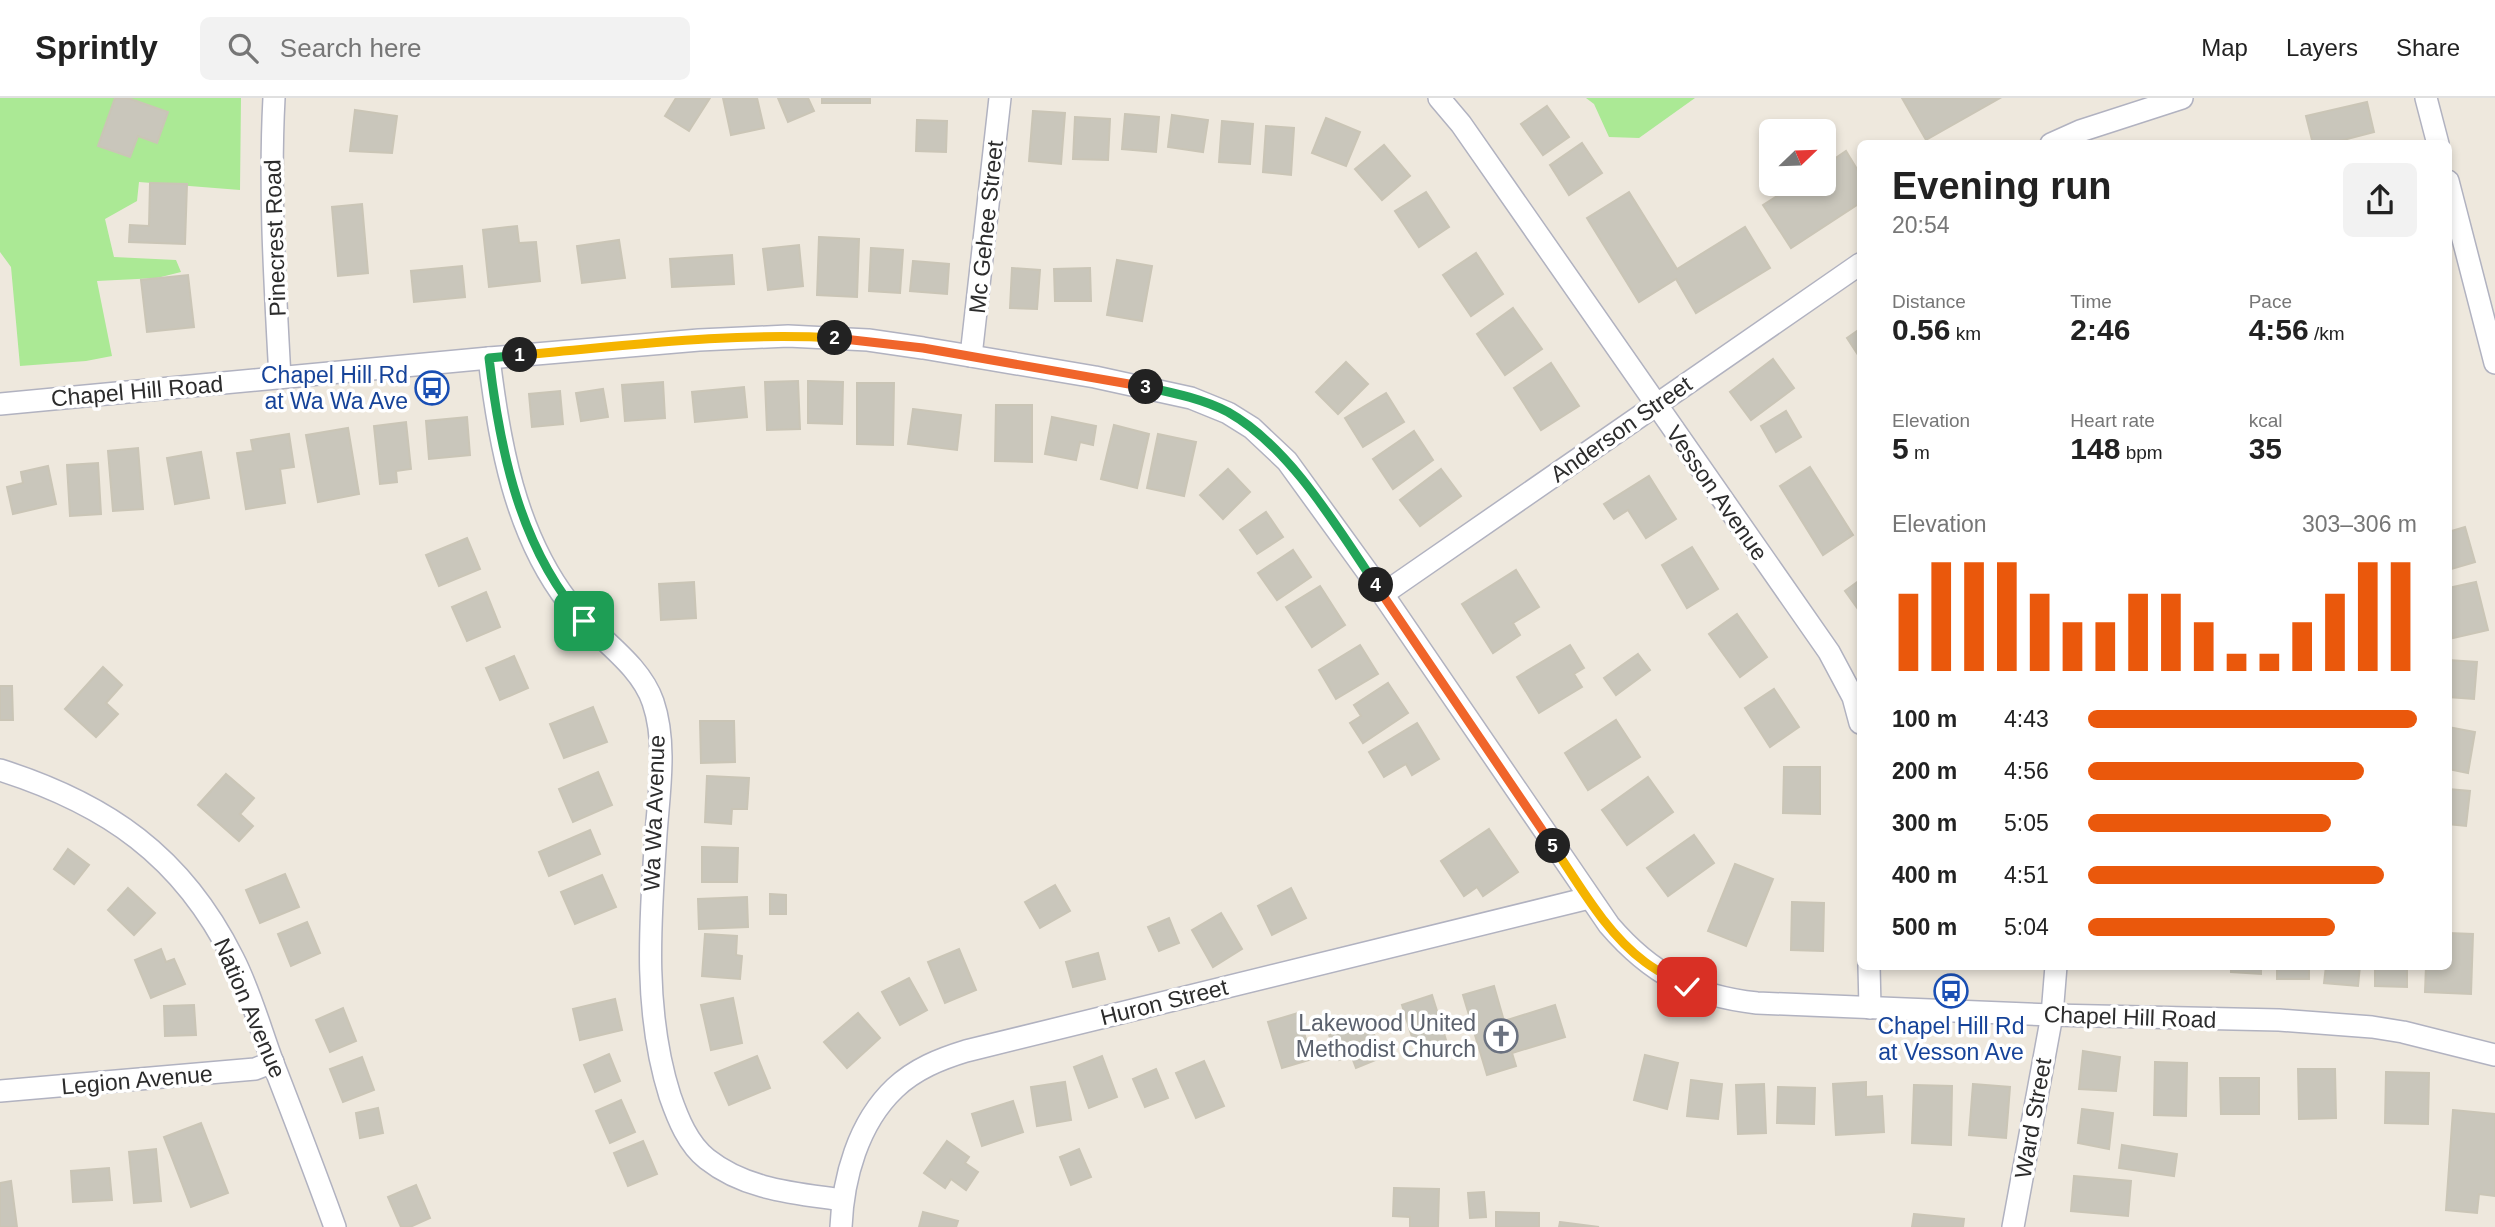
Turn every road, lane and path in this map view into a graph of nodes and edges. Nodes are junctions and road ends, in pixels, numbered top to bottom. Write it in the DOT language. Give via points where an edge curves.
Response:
graph roads {
  1 [pos="274,98"];
  2 [pos="1000,98"];
  3 [pos="1439,98"];
  4 [pos="2182,98"];
  5 [pos="2427,98"];
  6 [pos="2060,140"];
  7 [pos="2437,140"];
  8 [pos="2452,196"];
  9 [pos="1857,266"];
  10 [pos="971,356"];
  11 [pos="489,358"];
  12 [pos="2495,363"];
  13 [pos="280,378"];
  14 [pos="0,404"];
  15 [pos="1656,404"];
  16 [pos="1383,594"];
  17 [pos="1857,712"];
  18 [pos="0,771"];
  19 [pos="1589,898"];
  20 [pos="1869,970"];
  21 [pos="2056,970"];
  22 [pos="1870,1007"];
  23 [pos="2052,1015"];
  24 [pos="2495,1055"];
  25 [pos="273,1062"];
  26 [pos="0,1091"];
  27 [pos="842,1200"];
  28 [pos="335,1227"];
  29 [pos="841,1227"];
  30 [pos="2013,1227"];
  1 -- 13 [label="street, Pinecrest Road" via="273,247"];
  2 -- 10 [label="street, Mc Gehee Street"];
  3 -- 15 [label="street, Vesson Avenue"];
  4 -- 6 [label="street"];
  5 -- 7 [label="street"];
  8 -- 12 [label="street"];
  9 -- 15 [label="street, Anderson Street"];
  10 -- 11 [label="street, Chapel Hill Road" via="868,340 788,336"];
  10 -- 16 [label="street, Chapel Hill Road" via="1151,388 1228,413 1252,428 1287,461"];
  11 -- 13 [label="street, Chapel Hill Road"];
  11 -- 27 [label="street, Wa Wa Avenue" via="509,472 546,569 568,603 646,686 654,704 660,788 651,926 652,1013 660,1063 677,1116 694,1147 743,1180"];
  13 -- 14 [label="street, Chapel Hill Road"];
  15 -- 16 [label="street, Anderson Street"];
  15 -- 17 [label="street, Vesson Avenue" via="1829,652"];
  16 -- 19 [label="street, Chapel Hill Road"];
  18 -- 25 [label="street, Nation Avenue" via="92,808 144,842 175,871 234,960"];
  19 -- 22 [label="street, Chapel Hill Road" via="1643,961 1687,987 1757,1003"];
  19 -- 27 [label="street, Huron Street" via="939,1060 895,1088 877,1110 860,1138"];
  20 -- 22 [label="street"];
  21 -- 23 [label="street, Ward Street"];
  22 -- 23 [label="street, Chapel Hill Road"];
  23 -- 24 [label="street, Chapel Hill Road" via="2279,1020 2372,1027"];
  23 -- 30 [label="street, Ward Street"];
  25 -- 26 [label="street, Legion Avenue" via="255,1069"];
  25 -- 28 [label="street, Nation Avenue"];
  27 -- 29 [label="street, Huron Street"];
}
